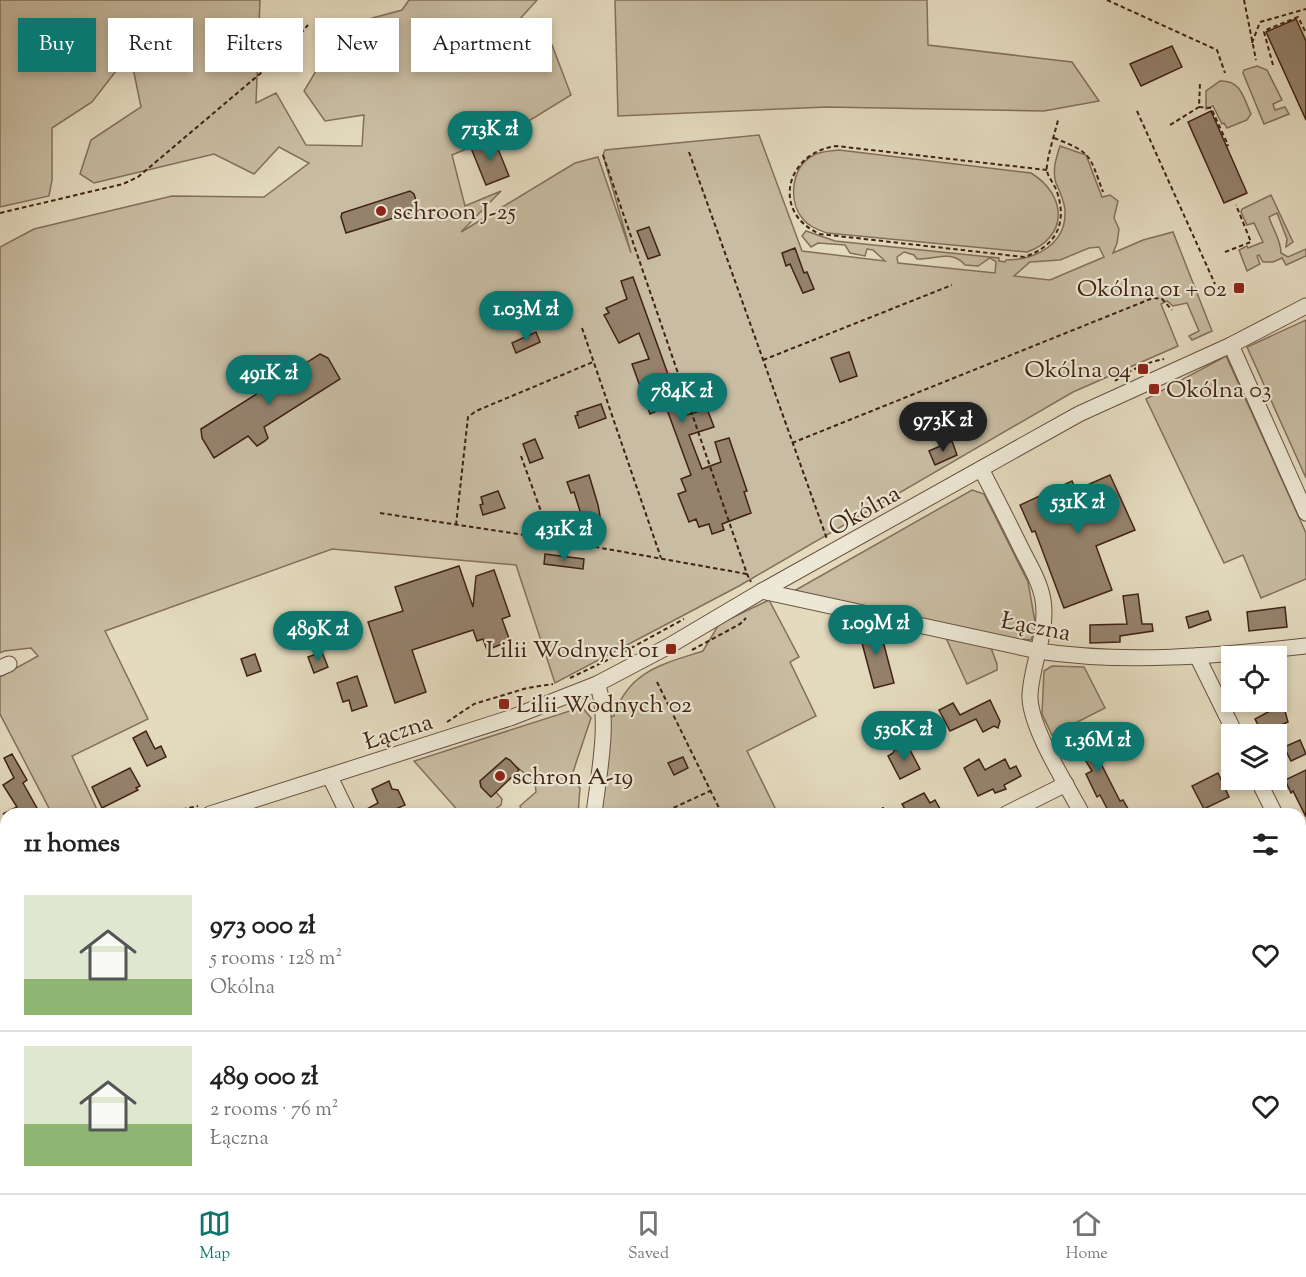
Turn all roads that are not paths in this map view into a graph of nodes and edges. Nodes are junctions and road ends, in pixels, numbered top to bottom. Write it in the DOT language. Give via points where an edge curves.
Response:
graph roads {
  1 [pos="1306,306"];
  2 [pos="1231,345"];
  3 [pos="981,469"];
  4 [pos="1306,513"];
  5 [pos="758,587"];
  6 [pos="1306,646"];
  7 [pos="1038,651"];
  8 [pos="1197,656"];
  9 [pos="597,684"];
  10 [pos="1231,724"];
  11 [pos="330,777"];
  12 [pos="1066,784"];
  13 [pos="1263,790"];
  14 [pos="212,808"];
  15 [pos="345,808"];
  16 [pos="595,808"];
  17 [pos="1018,808"];
  18 [pos="1079,808"];
  19 [pos="1272,808"];
  1 -- 2 [label="street, Okólna"];
  2 -- 3 [label="street, Okólna" via="1080,414"];
  2 -- 4 [label="street"];
  3 -- 5 [label="street, Okólna" via="832,553"];
  3 -- 7 [label="street" via="1040,586 1045,617"];
  5 -- 7 [label="street, Łączna"];
  5 -- 9 [label="street, Okólna" via="669,646"];
  6 -- 8 [label="street, Łączna"];
  7 -- 8 [label="street, Łączna" via="1080,657"];
  7 -- 12 [label="street" via="1031,711"];
  8 -- 10 [label="street"];
  9 -- 11 [label="street, Łączna" via="510,718"];
  9 -- 16 [label="street" via="604,714"];
  11 -- 14 [label="street, Łączna"];
  11 -- 15 [label="street"];
  12 -- 17 [label="street"];
  12 -- 18 [label="street"];
  13 -- 19 [label="street"];
}
